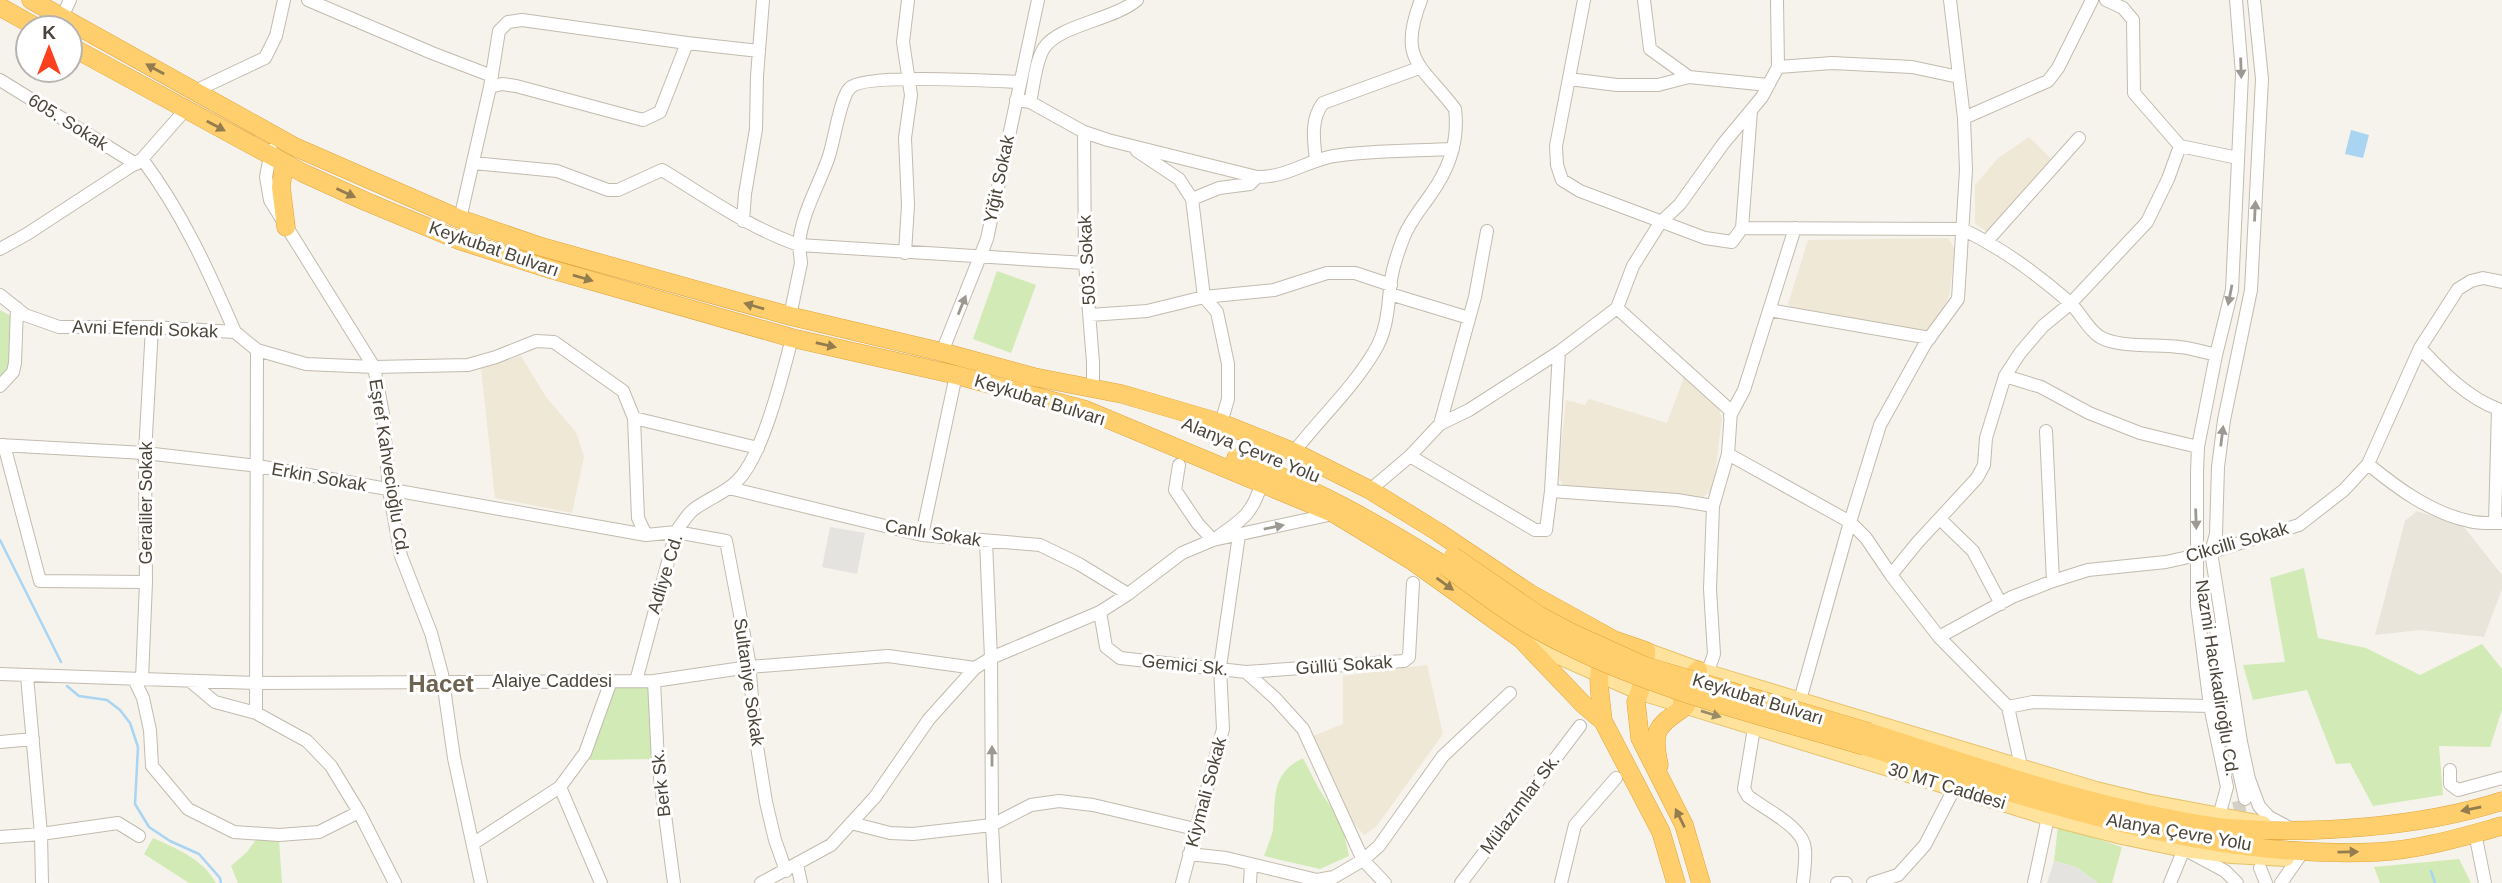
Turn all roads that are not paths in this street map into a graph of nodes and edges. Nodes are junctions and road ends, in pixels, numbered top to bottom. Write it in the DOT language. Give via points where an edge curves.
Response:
graph roads {
  1 [pos="32,0"];
  2 [pos="284,0"];
  3 [pos="307,0"];
  4 [pos="763,0"];
  5 [pos="908,0"];
  6 [pos="1038,0"];
  7 [pos="1137,0"];
  8 [pos="1421,0"];
  9 [pos="1584,0"];
  10 [pos="1644,0"];
  11 [pos="1777,0"];
  12 [pos="1950,0"];
  13 [pos="2092,0"];
  14 [pos="2106,0"];
  15 [pos="2235,0"];
  16 [pos="2254,0"];
  17 [pos="57,14"];
  18 [pos="84,29"];
  19 [pos="687,43"];
  20 [pos="759,51"];
  21 [pos="84,54"];
  22 [pos="1779,67"];
  23 [pos="1419,68"];
  24 [pos="1689,77"];
  25 [pos="1959,77"];
  26 [pos="1569,79"];
  27 [pos="0,80"];
  28 [pos="909,80"];
  29 [pos="491,81"];
  30 [pos="1019,82"];
  31 [pos="1768,85"];
  32 [pos="195,91"];
  33 [pos="1016,100"];
  34 [pos="1030,102"];
  35 [pos="186,109"];
  36 [pos="1751,111"];
  37 [pos="1964,118"];
  38 [pos="1084,132"];
  39 [pos="279,138"];
  40 [pos="2079,138"];
  41 [pos="2180,146"];
  42 [pos="295,147"];
  43 [pos="1136,147"];
  44 [pos="1453,149"];
  45 [pos="268,154"];
  46 [pos="2238,158"];
  47 [pos="1316,160"];
  48 [pos="139,162"];
  49 [pos="284,163"];
  50 [pos="474,163"];
  51 [pos="1257,177"];
  52 [pos="1192,199"];
  53 [pos="460,219"];
  54 [pos="744,221"];
  55 [pos="1660,223"];
  56 [pos="286,228"];
  57 [pos="1742,228"];
  58 [pos="1795,228"];
  59 [pos="1962,229"];
  60 [pos="1487,231"];
  61 [pos="1987,241"];
  62 [pos="799,244"];
  63 [pos="0,249"];
  64 [pos="905,253"];
  65 [pos="981,258"];
  66 [pos="1085,263"];
  67 [pos="2502,282"];
  68 [pos="1390,290"];
  69 [pos="0,295"];
  70 [pos="1204,297"];
  71 [pos="2071,303"];
  72 [pos="1617,308"];
  73 [pos="17,309"];
  74 [pos="1769,310"];
  75 [pos="1090,315"];
  76 [pos="790,316"];
  77 [pos="1469,318"];
  78 [pos="152,327"];
  79 [pos="235,332"];
  80 [pos="792,338"];
  81 [pos="1930,338"];
  82 [pos="2420,348"];
  83 [pos="257,350"];
  84 [pos="942,352"];
  85 [pos="1559,352"];
  86 [pos="2216,355"];
  87 [pos="374,368"];
  88 [pos="956,375"];
  89 [pos="2005,376"];
  90 [pos="1034,377"];
  91 [pos="0,386"];
  92 [pos="1093,388"];
  93 [pos="2500,409"];
  94 [pos="1086,410"];
  95 [pos="1730,416"];
  96 [pos="635,418"];
  97 [pos="1221,424"];
  98 [pos="1440,424"];
  99 [pos="2046,431"];
  100 [pos="2,445"];
  101 [pos="2198,447"];
  102 [pos="758,448"];
  103 [pos="1294,452"];
  104 [pos="145,453"];
  105 [pos="1728,454"];
  106 [pos="1410,456"];
  107 [pos="2368,464"];
  108 [pos="1179,465"];
  109 [pos="258,466"];
  110 [pos="1262,482"];
  111 [pos="729,488"];
  112 [pos="389,490"];
  113 [pos="1370,490"];
  114 [pos="1551,491"];
  115 [pos="1713,506"];
  116 [pos="1335,514"];
  117 [pos="1940,519"];
  118 [pos="1850,522"];
  119 [pos="2499,523"];
  120 [pos="676,532"];
  121 [pos="646,535"];
  122 [pos="922,535"];
  123 [pos="1238,535"];
  124 [pos="1213,540"];
  125 [pos="986,542"];
  126 [pos="2204,553"];
  127 [pos="1449,561"];
  128 [pos="1891,575"];
  129 [pos="2053,581"];
  130 [pos="146,582"];
  131 [pos="1413,583"];
  132 [pos="1128,594"];
  133 [pos="2001,604"];
  134 [pos="1100,612"];
  135 [pos="1565,613"];
  136 [pos="1939,637"];
  137 [pos="1521,639"];
  138 [pos="1614,640"];
  139 [pos="1540,648"];
  140 [pos="1646,651"];
  141 [pos="991,658"];
  142 [pos="749,667"];
  143 [pos="1220,667"];
  144 [pos="975,668"];
  145 [pos="1703,670"];
  146 [pos="1246,672"];
  147 [pos="0,674"];
  148 [pos="1600,675"];
  149 [pos="27,676"];
  150 [pos="138,679"];
  151 [pos="190,681"];
  152 [pos="611,681"];
  153 [pos="636,681"];
  154 [pos="654,681"];
  155 [pos="442,682"];
  156 [pos="256,683"];
  157 [pos="1638,691"];
  158 [pos="1510,693"];
  159 [pos="1800,701"];
  160 [pos="1686,706"];
  161 [pos="2210,706"];
  162 [pos="2008,707"];
  163 [pos="256,713"];
  164 [pos="1602,721"];
  165 [pos="1580,726"];
  166 [pos="1754,728"];
  167 [pos="33,739"];
  168 [pos="1867,739"];
  169 [pos="0,742"];
  170 [pos="2021,766"];
  171 [pos="2450,770"];
  172 [pos="1616,778"];
  173 [pos="2502,778"];
  174 [pos="1663,786"];
  175 [pos="560,787"];
  176 [pos="1954,789"];
  177 [pos="2241,800"];
  178 [pos="2502,802"];
  179 [pos="359,812"];
  180 [pos="2048,817"];
  181 [pos="851,823"];
  182 [pos="992,825"];
  183 [pos="2502,826"];
  184 [pos="1195,829"];
  185 [pos="2226,829"];
  186 [pos="2293,830"];
  187 [pos="2475,833"];
  188 [pos="41,834"];
  189 [pos="139,836"];
  190 [pos="0,837"];
  191 [pos="474,843"];
  192 [pos="2184,849"];
  193 [pos="2302,853"];
  194 [pos="1189,854"];
  195 [pos="1363,860"];
  196 [pos="1251,865"];
  197 [pos="792,867"];
  198 [pos="1317,881"];
  199 [pos="42,883"];
  200 [pos="395,883"];
  201 [pos="481,883"];
  202 [pos="601,883"];
  203 [pos="674,883"];
  204 [pos="761,883"];
  205 [pos="801,883"];
  206 [pos="995,883"];
  207 [pos="1182,883"];
  208 [pos="1250,883"];
  209 [pos="1385,883"];
  210 [pos="1461,883"];
  211 [pos="1562,883"];
  212 [pos="1676,883"];
  213 [pos="1701,883"];
  214 [pos="1803,883"];
  215 [pos="1837,883"];
  216 [pos="1846,883"];
  217 [pos="1873,883"];
  218 [pos="2034,883"];
  219 [pos="2170,883"];
  220 [pos="2237,883"];
  221 [pos="2259,883"];
  222 [pos="2266,883"];
  223 [pos="2281,883"];
  224 [pos="2485,883"];
  1 -- 17 [label="highway"];
  2 -- 32 [label="street" via="276,36 265,58"];
  3 -- 29 [label="street"];
  4 -- 20 [label="street"];
  5 -- 28 [label="street" via="903,42"];
  6 -- 30 [label="street, Yiğit Sokak"];
  7 -- 34 [label="street" via="1049,42 1041,55"];
  8 -- 23 [label="street" via="1410,48"];
  9 -- 26 [label="street"];
  10 -- 24 [label="street" via="1650,49"];
  11 -- 22 [label="street"];
  12 -- 25 [label="street"];
  13 -- 37 [label="street" via="2048,81"];
  14 -- 41 [label="street" via="2123,8 2133,20 2134,93"];
  15 -- 46 [label="street, one-way" via="2242,74"];
  126 -- 16 [label="street, one-way" via="2216,534 2224,420 2251,290 2262,79"];
  32 -- 18 [label="highway, one-way"];
  19 -- 20 [label="street"];
  19 -- 29 [label="street" via="522,20 508,22 499,31"];
  19 -- 29 [label="street" via="660,112 643,120"];
  20 -- 54 [label="street" via="757,130"];
  21 -- 35 [label="highway"];
  22 -- 25 [label="street" via="1832,63 1912,66"];
  22 -- 31 [label="street"];
  23 -- 44 [label="street" via="1455,109"];
  23 -- 47 [label="street" via="1322,103 1314,121"];
  24 -- 26 [label="street" via="1658,85"];
  24 -- 31 [label="street"];
  25 -- 37 [label="street"];
  26 -- 55 [label="street" via="1556,146 1562,180"];
  27 -- 48 [label="street, 605. Sokak"];
  28 -- 30 [label="street"];
  28 -- 62 [label="street" via="862,81 847,91"];
  28 -- 64 [label="street"];
  29 -- 50 [label="street"];
  30 -- 33 [label="street, Yiğit Sokak"];
  31 -- 36 [label="street"];
  32 -- 39 [label="highway"];
  33 -- 34 [label="street"];
  33 -- 65 [label="street, Yiğit Sokak"];
  34 -- 38 [label="street"];
  35 -- 45 [label="highway, one-way"];
  35 -- 48 [label="street"];
  36 -- 55 [label="street" via="1680,204"];
  36 -- 57 [label="street"];
  37 -- 59 [label="street"];
  38 -- 43 [label="street"];
  38 -- 66 [label="street, 503. Sokak"];
  39 -- 42 [label="highway, Keykubat Bulvarı"];
  39 -- 45 [label="street"];
  40 -- 61 [label="street"];
  41 -- 46 [label="street"];
  41 -- 71 [label="street" via="2147,222"];
  42 -- 49 [label="street"];
  42 -- 53 [label="highway, Keykubat Bulvarı"];
  43 -- 51 [label="street"];
  43 -- 52 [label="street" via="1138,153 1179,179"];
  44 -- 47 [label="street"];
  44 -- 68 [label="street" via="1446,172 1404,236"];
  45 -- 49 [label="highway, Keykubat Bulvarı"];
  45 -- 56 [label="street, Eşref Kahvecioğlu Cd." via="270,200"];
  46 -- 86 [label="street, one-way" via="2232,290"];
  47 -- 51 [label="street" via="1281,175"];
  48 -- 63 [label="street"];
  48 -- 79 [label="street" via="158,180 199,250"];
  49 -- 56 [label="highway" via="281,187"];
  49 -- 80 [label="highway, Keykubat Bulvarı, one-way" via="461,241"];
  50 -- 53 [label="street"];
  50 -- 54 [label="street" via="557,171 608,190 662,170"];
  51 -- 52 [label="street" via="1250,184 1219,188"];
  52 -- 70 [label="street"];
  76 -- 53 [label="highway, Keykubat Bulvarı, one-way" via="542,247"];
  54 -- 62 [label="street"];
  55 -- 57 [label="street" via="1732,242"];
  55 -- 72 [label="street" via="1633,266"];
  56 -- 87 [label="street, Eşref Kahvecioğlu Cd."];
  57 -- 58 [label="street"];
  58 -- 59 [label="street"];
  58 -- 74 [label="street"];
  59 -- 61 [label="street"];
  59 -- 81 [label="street" via="1958,299"];
  60 -- 77 [label="street"];
  61 -- 71 [label="street"];
  62 -- 64 [label="street"];
  62 -- 76 [label="street" via="801,263"];
  64 -- 65 [label="street"];
  65 -- 66 [label="street"];
  84 -- 65 [label="street, Yiğit Sokak, one-way"];
  66 -- 75 [label="street, 503. Sokak"];
  67 -- 82 [label="street, Cikcilli Sokak" via="2483,278 2458,289"];
  68 -- 70 [label="street" via="1355,273 1327,273 1274,290"];
  68 -- 77 [label="street"];
  68 -- 103 [label="street" via="1384,332 1374,353"];
  69 -- 73 [label="street, Avni Efendi Sokak"];
  70 -- 75 [label="street" via="1147,311"];
  70 -- 97 [label="street" via="1216,312 1228,364 1228,399"];
  71 -- 86 [label="street" via="2104,339"];
  71 -- 89 [label="street" via="2043,326"];
  72 -- 85 [label="street"];
  72 -- 95 [label="street" via="1731,411"];
  73 -- 78 [label="street, Avni Efendi Sokak" via="59,327"];
  73 -- 91 [label="street" via="15,363"];
  74 -- 81 [label="street"];
  74 -- 95 [label="street" via="1744,390"];
  75 -- 92 [label="street, 503. Sokak"];
  76 -- 84 [label="highway, Keykubat Bulvarı"];
  77 -- 98 [label="street"];
  78 -- 79 [label="street, Avni Efendi Sokak"];
  78 -- 104 [label="street, Geraliler Sokak"];
  79 -- 83 [label="street, Avni Efendi Sokak"];
  80 -- 88 [label="highway, Keykubat Bulvarı, one-way"];
  80 -- 102 [label="street, Adliye Cd."];
  81 -- 118 [label="street" via="1880,425"];
  82 -- 93 [label="street" via="2449,379 2482,403"];
  82 -- 107 [label="street, Cikcilli Sokak"];
  83 -- 87 [label="street, Avni Efendi Sokak" via="306,364"];
  83 -- 109 [label="street"];
  84 -- 90 [label="highway, Keykubat Bulvarı"];
  85 -- 98 [label="street"];
  85 -- 114 [label="street"];
  86 -- 101 [label="street"];
  87 -- 96 [label="street, Avni Efendi Sokak" via="468,365 536,341 554,342 623,391"];
  87 -- 112 [label="street, Eşref Kahvecioğlu Cd."];
  88 -- 94 [label="highway, Keykubat Bulvarı"];
  88 -- 122 [label="street"];
  89 -- 101 [label="street" via="2140,433"];
  89 -- 117 [label="street" via="1986,438 1984,465"];
  90 -- 92 [label="highway"];
  90 -- 127 [label="highway, Alanya Çevre Yolu" via="1225,436 1309,470 1400,520"];
  92 -- 97 [label="highway"];
  93 -- 119 [label="street"];
  94 -- 110 [label="highway, Keykubat Bulvarı"];
  94 -- 127 [label="highway, Alanya Çevre Yolu" via="1181,438 1286,477"];
  95 -- 105 [label="street"];
  96 -- 102 [label="street"];
  96 -- 121 [label="street" via="638,517"];
  97 -- 103 [label="highway"];
  98 -- 106 [label="street"];
  99 -- 129 [label="street"];
  100 -- 104 [label="street, Erkin Sokak"];
  100 -- 130 [label="street" via="40,582"];
  101 -- 126 [label="street, one-way" via="2196,513"];
  102 -- 111 [label="street, Adliye Cd." via="741,478"];
  103 -- 113 [label="highway"];
  104 -- 109 [label="street, Erkin Sokak"];
  104 -- 130 [label="street, Geraliler Sokak"];
  105 -- 115 [label="street"];
  105 -- 118 [label="street"];
  106 -- 113 [label="street"];
  106 -- 114 [label="street" via="1535,530 1546,530"];
  107 -- 119 [label="street" via="2396,488 2439,511 2469,522"];
  107 -- 126 [label="street, Cikcilli Sokak" via="2344,490 2299,525"];
  108 -- 124 [label="street" via="1175,490"];
  109 -- 112 [label="street, Erkin Sokak"];
  109 -- 156 [label="street"];
  110 -- 116 [label="highway, Keykubat Bulvarı"];
  110 -- 124 [label="street" via="1255,504 1242,520"];
  111 -- 120 [label="street, Adliye Cd." via="690,512"];
  111 -- 122 [label="street, Canlı Sokak"];
  112 -- 121 [label="street, Erkin Sokak"];
  112 -- 155 [label="street, Eşref Kahvecioğlu Cd." via="401,556 431,633"];
  113 -- 135 [label="highway"];
  114 -- 115 [label="street"];
  115 -- 145 [label="street" via="1710,589 1714,654"];
  123 -- 116 [label="street, one-way"];
  116 -- 137 [label="highway, Keykubat Bulvarı, one-way" via="1411,560"];
  117 -- 128 [label="street"];
  117 -- 133 [label="street" via="1973,551"];
  118 -- 128 [label="street"];
  118 -- 159 [label="street"];
  120 -- 121 [label="street, Erkin Sokak"];
  120 -- 142 [label="street, Sultaniye Sokak" via="726,541"];
  120 -- 153 [label="street, Adliye Cd."];
  122 -- 125 [label="street, Canlı Sokak"];
  123 -- 124 [label="street"];
  123 -- 143 [label="street, Kiymali Sokak"];
  124 -- 132 [label="street" via="1182,553"];
  125 -- 132 [label="street, Canlı Sokak" via="1040,545"];
  125 -- 141 [label="street"];
  126 -- 129 [label="street, Cikcilli Sokak" via="2088,570"];
  126 -- 161 [label="street" via="2197,605"];
  126 -- 177 [label="street, Nazmi Hacıkadiroğlu Cd." via="2224,735"];
  126 -- 186 [label="street" via="2249,779 2259,806"];
  127 -- 168 [label="highway, Keykubat Bulvarı, bridge" via="1551,622 1645,666"];
  128 -- 136 [label="street"];
  129 -- 133 [label="street, Cikcilli Sokak"];
  130 -- 150 [label="street, Geraliler Sokak"];
  131 -- 146 [label="street, Güllü Sokak" via="1409,657 1404,661"];
  132 -- 134 [label="street"];
  133 -- 136 [label="street, Cikcilli Sokak"];
  134 -- 141 [label="street"];
  134 -- 143 [label="street, Gemici Sk." via="1106,647 1120,658"];
  135 -- 138 [label="highway"];
  135 -- 139 [label="highway" via="1563,637 1552,647"];
  136 -- 162 [label="street"];
  137 -- 139 [label="main road, 30 MT Caddesi"];
  137 -- 164 [label="highway, Keykubat Bulvarı"];
  138 -- 140 [label="highway"];
  138 -- 148 [label="highway" via="1602,654"];
  139 -- 148 [label="main road, 30 MT Caddesi"];
  140 -- 145 [label="main road"];
  140 -- 157 [label="highway" via="1645,676"];
  141 -- 144 [label="street"];
  182 -- 141 [label="street, one-way"];
  142 -- 144 [label="street, Alaiye Caddesi" via="888,656"];
  142 -- 154 [label="street, Alaiye Caddesi"];
  142 -- 197 [label="street, Sultaniye Sokak" via="766,802 775,840"];
  143 -- 146 [label="street, Gemici Sk."];
  143 -- 184 [label="street, Kiymali Sokak" via="1223,729"];
  144 -- 181 [label="street" via="929,719"];
  145 -- 159 [label="main road"];
  145 -- 160 [label="highway" via="1683,687"];
  146 -- 195 [label="street, Gemici Sk." via="1303,729"];
  147 -- 149 [label="street, Alaiye Caddesi"];
  148 -- 157 [label="main road, 30 MT Caddesi"];
  148 -- 164 [label="highway"];
  149 -- 150 [label="street, Alaiye Caddesi"];
  149 -- 167 [label="street"];
  150 -- 151 [label="street, Alaiye Caddesi"];
  150 -- 179 [label="street" via="150,730 152,766 188,809 234,832 279,835 319,832"];
  151 -- 156 [label="street, Alaiye Caddesi"];
  151 -- 163 [label="street" via="215,702"];
  152 -- 153 [label="street, Alaiye Caddesi"];
  152 -- 155 [label="street, Alaiye Caddesi"];
  152 -- 175 [label="street" via="585,753"];
  153 -- 154 [label="street, Alaiye Caddesi"];
  154 -- 203 [label="street, Berk Sk." via="658,762"];
  155 -- 156 [label="street, Alaiye Caddesi"];
  155 -- 191 [label="street, Eşref Kahvecioğlu Cd."];
  156 -- 163 [label="street"];
  157 -- 160 [label="main road, 30 MT Caddesi"];
  157 -- 174 [label="highway" via="1640,738"];
  158 -- 195 [label="street" via="1443,756 1379,846"];
  159 -- 170 [label="main road"];
  160 -- 166 [label="main road, 30 MT Caddesi, one-way"];
  160 -- 174 [label="highway" via="1658,730 1654,745"];
  161 -- 162 [label="street" via="2033,702"];
  161 -- 185 [label="street" via="2227,787"];
  162 -- 170 [label="street"];
  163 -- 179 [label="street" via="307,741 331,766"];
  164 -- 212 [label="highway, Keykubat Bulvarı" via="1661,832"];
  165 -- 210 [label="street, Mülazımlar Sk."];
  166 -- 176 [label="main road, 30 MT Caddesi"];
  166 -- 214 [label="street" via="1744,789 1802,836"];
  167 -- 169 [label="street"];
  167 -- 188 [label="street"];
  168 -- 185 [label="highway, Alanya Çevre Yolu" via="2086,800"];
  170 -- 185 [label="main road"];
  171 -- 173 [label="street" via="2450,784 2458,790"];
  172 -- 211 [label="street" via="1576,825"];
  213 -- 174 [label="highway, one-way" via="1684,825"];
  175 -- 191 [label="street"];
  175 -- 202 [label="street"];
  176 -- 180 [label="main road, 30 MT Caddesi"];
  176 -- 217 [label="street" via="1925,845 1898,875"];
  178 -- 186 [label="highway, Alanya Çevre Yolu, one-way" via="2367,827"];
  179 -- 200 [label="street"];
  180 -- 192 [label="main road, 30 MT Caddesi"];
  180 -- 218 [label="street"];
  181 -- 182 [label="street" via="913,834"];
  181 -- 197 [label="street" via="831,845"];
  182 -- 184 [label="street" via="1031,805 1059,801"];
  182 -- 206 [label="street"];
  183 -- 187 [label="highway, Alanya Çevre Yolu"];
  184 -- 194 [label="street, Kiymali Sokak"];
  185 -- 186 [label="highway, Alanya Çevre Yolu"];
  185 -- 193 [label="highway, Alanya Çevre Yolu"];
  193 -- 187 [label="highway, Alanya Çevre Yolu, one-way" via="2380,852"];
  187 -- 224 [label="street"];
  188 -- 189 [label="street" via="118,823"];
  188 -- 190 [label="street"];
  188 -- 199 [label="street"];
  191 -- 201 [label="street, Eşref Kahvecioğlu Cd."];
  192 -- 193 [label="main road, 30 MT Caddesi" via="2286,858"];
  192 -- 219 [label="street"];
  192 -- 220 [label="street" via="2225,871"];
  193 -- 223 [label="street"];
  194 -- 196 [label="street"];
  194 -- 207 [label="street, Kiymali Sokak"];
  195 -- 198 [label="street"];
  195 -- 209 [label="street, Gemici Sk."];
  196 -- 198 [label="street"];
  196 -- 208 [label="street"];
  197 -- 204 [label="street"];
  197 -- 205 [label="street, Sultaniye Sokak"];
  215 -- 216 [label="street"];
  221 -- 222 [label="street" via="2258,869"];
}
